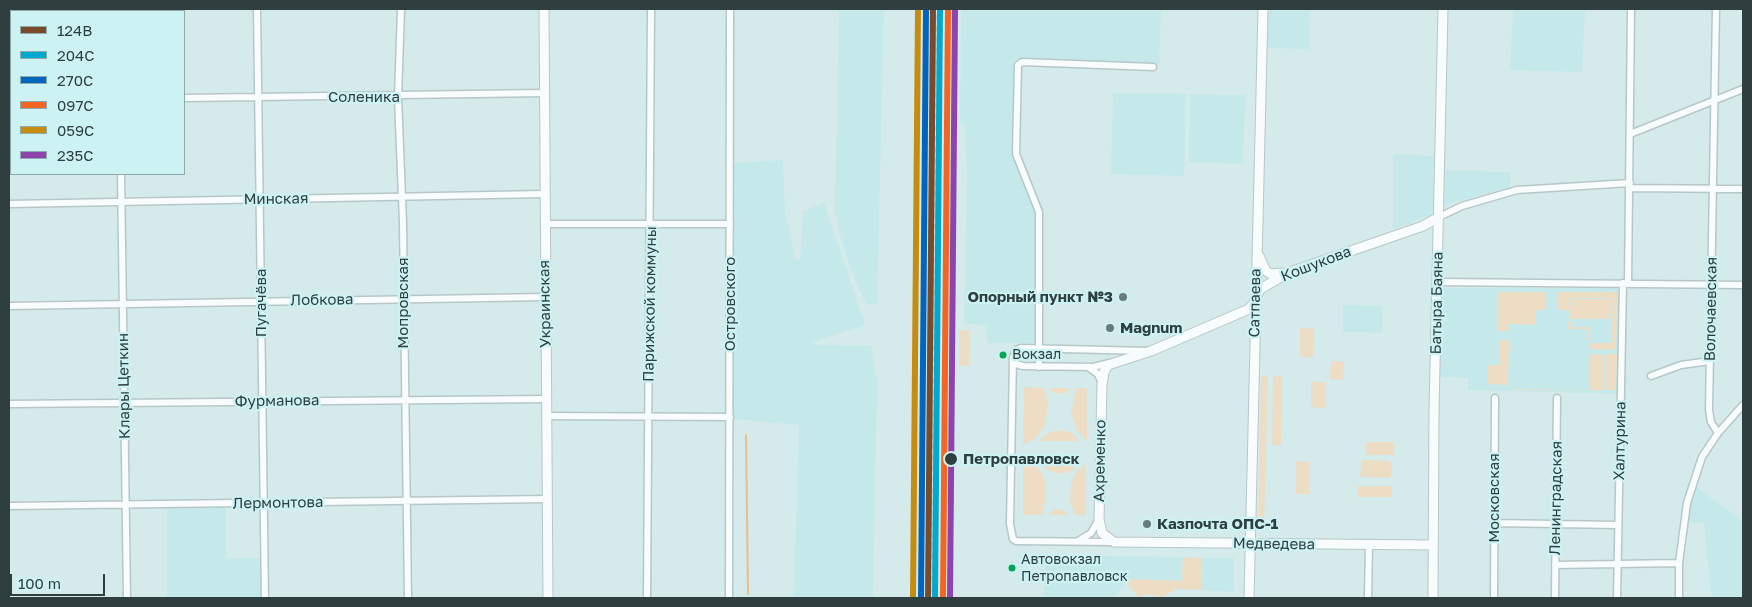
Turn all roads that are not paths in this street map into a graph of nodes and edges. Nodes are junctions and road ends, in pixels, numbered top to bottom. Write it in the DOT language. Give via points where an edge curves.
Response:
graph roads {
  1 [pos="257,9"];
  2 [pos="401,9"];
  3 [pos="544,9"];
  4 [pos="651,9"];
  5 [pos="730,9"];
  6 [pos="1263,9"];
  7 [pos="1443,9"];
  8 [pos="1631,9"];
  9 [pos="1716,9"];
  10 [pos="1153,67"];
  11 [pos="1743,89"];
  12 [pos="544,94"];
  13 [pos="398,97"];
  14 [pos="185,98"];
  15 [pos="260,98"];
  16 [pos="1714,101"];
  17 [pos="1630,134"];
  18 [pos="121,175"];
  19 [pos="1630,185"];
  20 [pos="1713,188"];
  21 [pos="1743,189"];
  22 [pos="544,194"];
  23 [pos="402,197"];
  24 [pos="260,200"];
  25 [pos="122,202"];
  26 [pos="9,204"];
  27 [pos="1439,217"];
  28 [pos="544,224"];
  29 [pos="651,224"];
  30 [pos="730,224"];
  31 [pos="1423,226"];
  32 [pos="1438,234"];
  33 [pos="1257,242"];
  34 [pos="1255,271"];
  35 [pos="1290,272"];
  36 [pos="1273,281"];
  37 [pos="1437,282"];
  38 [pos="1626,283"];
  39 [pos="1710,284"];
  40 [pos="1743,284"];
  41 [pos="544,297"];
  42 [pos="402,299"];
  43 [pos="261,302"];
  44 [pos="1254,303"];
  45 [pos="123,304"];
  46 [pos="9,306"];
  47 [pos="1039,348"];
  48 [pos="1151,351"];
  49 [pos="1013,356"];
  50 [pos="1710,362"];
  51 [pos="1111,363"];
  52 [pos="1039,366"];
  53 [pos="1087,367"];
  54 [pos="1651,376"];
  55 [pos="1102,384"];
  56 [pos="1495,398"];
  57 [pos="1557,398"];
  58 [pos="404,399"];
  59 [pos="546,399"];
  60 [pos="262,401"];
  61 [pos="124,403"];
  62 [pos="9,404"];
  63 [pos="1743,404"];
  64 [pos="546,416"];
  65 [pos="648,416"];
  66 [pos="730,416"];
  67 [pos="1718,433"];
  68 [pos="547,500"];
  69 [pos="406,501"];
  70 [pos="263,503"];
  71 [pos="125,504"];
  72 [pos="9,506"];
  73 [pos="1099,519"];
  74 [pos="1494,523"];
  75 [pos="1556,523"];
  76 [pos="1618,525"];
  77 [pos="1075,542"];
  78 [pos="1114,542"];
  79 [pos="1250,543"];
  80 [pos="1369,544"];
  81 [pos="1433,545"];
  82 [pos="1679,563"];
  83 [pos="1618,564"];
  84 [pos="1555,565"];
  85 [pos="127,598"];
  86 [pos="265,598"];
  87 [pos="408,598"];
  88 [pos="548,598"];
  89 [pos="646,598"];
  90 [pos="729,598"];
  91 [pos="1249,598"];
  92 [pos="1368,598"];
  93 [pos="1433,598"];
  94 [pos="1494,598"];
  95 [pos="1555,598"];
  96 [pos="1617,598"];
  97 [pos="1679,598"];
  1 -- 15 [label="street, Пугачёва"];
  2 -- 13 [label="street, Мопровская"];
  3 -- 12 [label="street, Украинская"];
  4 -- 29 [label="street, Парижской коммуны"];
  5 -- 30 [label="street, Островского"];
  6 -- 33 [label="street, Сатпаева"];
  7 -- 27 [label="street, Батыра Баяна"];
  8 -- 17 [label="street, Халтурина"];
  9 -- 16 [label="street, Волочаевская"];
  10 -- 47 [label="street" via="1022,62 1018,65 1016,154 1039,212"];
  11 -- 16 [label="street"];
  12 -- 13 [label="street, Соленика"];
  12 -- 22 [label="street, Украинская"];
  13 -- 15 [label="street, Соленика"];
  13 -- 23 [label="street, Мопровская"];
  14 -- 15 [label="street, Соленика"];
  15 -- 24 [label="street, Пугачёва"];
  16 -- 17 [label="street"];
  16 -- 20 [label="street, Волочаевская"];
  17 -- 19 [label="street, Халтурина"];
  18 -- 25 [label="street, Клары Цеткин"];
  19 -- 20 [label="street"];
  19 -- 27 [label="street" via="1517,190 1462,206"];
  19 -- 38 [label="street, Халтурина"];
  20 -- 21 [label="street"];
  20 -- 39 [label="street, Волочаевская"];
  22 -- 23 [label="street, Минская"];
  22 -- 28 [label="street, Украинская"];
  23 -- 24 [label="street, Минская"];
  23 -- 42 [label="street, Мопровская"];
  24 -- 25 [label="street, Минская"];
  24 -- 43 [label="street, Пугачёва"];
  25 -- 26 [label="street, Минская"];
  25 -- 45 [label="street, Клары Цеткин"];
  27 -- 31 [label="street, Кошукова"];
  27 -- 32 [label="street, Батыра Баяна"];
  28 -- 29 [label="street"];
  28 -- 41 [label="street, Украинская"];
  29 -- 30 [label="street"];
  29 -- 65 [label="street, Парижской коммуны"];
  30 -- 66 [label="street, Островского"];
  31 -- 32 [label="street" via="1435,225"];
  31 -- 35 [label="street, Кошукова"];
  32 -- 37 [label="street, Батыра Баяна"];
  33 -- 34 [label="street, Сатпаева"];
  33 -- 35 [label="street" via="1266,271 1271,274"];
  34 -- 36 [label="street" via="1260,281"];
  34 -- 44 [label="street, Сатпаева"];
  35 -- 36 [label="street, Кошукова"];
  36 -- 44 [label="street, Кошукова" via="1259,291"];
  37 -- 38 [label="street"];
  37 -- 81 [label="street, Батыра Баяна"];
  38 -- 39 [label="street"];
  38 -- 76 [label="street, Халтурина"];
  39 -- 40 [label="street"];
  39 -- 50 [label="street, Волочаевская"];
  41 -- 42 [label="street, Лобкова"];
  41 -- 59 [label="street, Украинская"];
  42 -- 43 [label="street, Лобкова"];
  42 -- 58 [label="street, Мопровская"];
  43 -- 45 [label="street, Лобкова"];
  43 -- 60 [label="street, Пугачёва"];
  44 -- 48 [label="street, Кошукова" via="1249,309"];
  44 -- 79 [label="street, Сатпаева"];
  45 -- 46 [label="street, Лобкова"];
  45 -- 61 [label="street, Клары Цеткин"];
  47 -- 48 [label="street, Кошукова"];
  47 -- 49 [label="street, Кошукова" via="1019,348"];
  47 -- 52 [label="street"];
  48 -- 51 [label="street, Кошукова"];
  49 -- 52 [label="street" via="1019,366"];
  49 -- 77 [label="street" via="1010,524 1013,539"];
  50 -- 54 [label="street" via="1681,366"];
  50 -- 67 [label="street, Волочаевская" via="1709,417"];
  51 -- 53 [label="street"];
  51 -- 55 [label="street, Ахременко" via="1103,374"];
  52 -- 53 [label="street"];
  53 -- 55 [label="street" via="1098,374"];
  55 -- 73 [label="street, Ахременко"];
  56 -- 74 [label="street, Московская"];
  57 -- 75 [label="street, Ленинградская"];
  58 -- 59 [label="street, Фурманова"];
  58 -- 60 [label="street, Фурманова"];
  58 -- 69 [label="street, Мопровская"];
  59 -- 64 [label="street, Украинская"];
  60 -- 61 [label="street, Фурманова"];
  60 -- 70 [label="street, Пугачёва"];
  61 -- 62 [label="street, Фурманова"];
  61 -- 71 [label="street, Клары Цеткин"];
  63 -- 67 [label="street"];
  64 -- 65 [label="street"];
  64 -- 68 [label="street, Украинская"];
  65 -- 66 [label="street"];
  65 -- 89 [label="street, Парижской коммуны"];
  66 -- 90 [label="street, Островского"];
  67 -- 82 [label="street" via="1702,457 1691,485"];
  68 -- 69 [label="street, Лермонтова"];
  68 -- 88 [label="street, Украинская"];
  69 -- 70 [label="street, Лермонтова"];
  69 -- 87 [label="street, Мопровская"];
  70 -- 71 [label="street, Лермонтова"];
  70 -- 86 [label="street, Пугачёва"];
  71 -- 72 [label="street, Лермонтова"];
  71 -- 85 [label="street, Клары Цеткин"];
  73 -- 77 [label="street" via="1091,533"];
  73 -- 78 [label="street, Ахременко" via="1102,533"];
  74 -- 75 [label="street"];
  74 -- 94 [label="street, Московская"];
  75 -- 76 [label="street"];
  75 -- 84 [label="street, Ленинградская"];
  76 -- 83 [label="street, Халтурина"];
  77 -- 78 [label="street"];
  78 -- 79 [label="street, Медведева"];
  79 -- 80 [label="street, Медведева"];
  79 -- 91 [label="street, Сатпаева"];
  80 -- 81 [label="street, Медведева"];
  80 -- 92 [label="street"];
  81 -- 93 [label="street, Батыра Баяна"];
  82 -- 83 [label="street"];
  82 -- 97 [label="street"];
  83 -- 84 [label="street"];
  83 -- 96 [label="street, Халтурина"];
  84 -- 95 [label="street, Ленинградская"];
}
